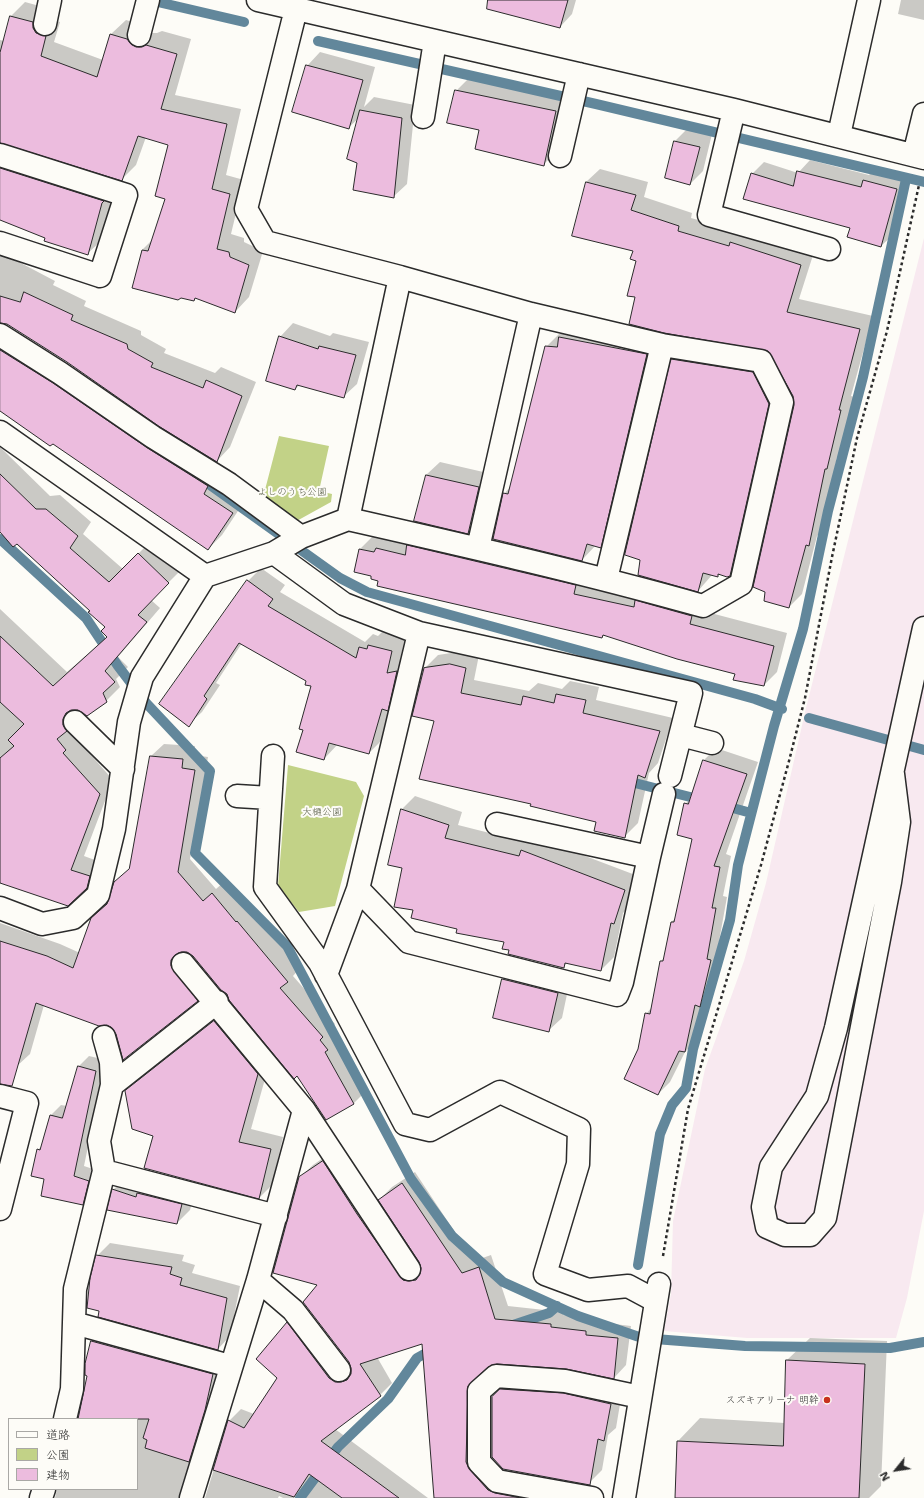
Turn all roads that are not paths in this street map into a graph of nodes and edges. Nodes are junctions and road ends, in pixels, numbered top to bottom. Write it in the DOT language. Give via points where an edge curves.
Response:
graph roads {
  1 [pos="50,0"];
  2 [pos="258,0"];
  3 [pos="869,0"];
  4 [pos="146,6"];
  5 [pos="296,9"];
  6 [pos="45,24"];
  7 [pos="139,35"];
  8 [pos="435,40"];
  9 [pos="579,74"];
  10 [pos="734,110"];
  11 [pos="924,114"];
  12 [pos="423,117"];
  13 [pos="839,135"];
  14 [pos="0,155"];
  15 [pos="560,156"];
  16 [pos="919,156"];
  17 [pos="0,242"];
  18 [pos="829,249"];
  19 [pos="400,277"];
  20 [pos="531,314"];
  21 [pos="0,335"];
  22 [pos="662,345"];
  23 [pos="0,432"];
  24 [pos="348,520"];
  25 [pos="288,544"];
  26 [pos="478,548"];
  27 [pos="205,576"];
  28 [pos="606,579"];
  29 [pos="924,628"];
  30 [pos="419,633"];
  31 [pos="75,722"];
  32 [pos="681,735"];
  33 [pos="712,743"];
  34 [pos="273,756"];
  35 [pos="123,769"];
  36 [pos="893,774"];
  37 [pos="237,796"];
  38 [pos="270,798"];
  39 [pos="497,824"];
  40 [pos="649,857"];
  41 [pos="358,890"];
  42 [pos="0,908"];
  43 [pos="183,964"];
  44 [pos="326,975"];
  45 [pos="217,1002"];
  46 [pos="104,1037"];
  47 [pos="112,1085"];
  48 [pos="0,1096"];
  49 [pos="304,1110"];
  50 [pos="104,1172"];
  51 [pos="0,1209"];
  52 [pos="276,1216"];
  53 [pos="408,1269"];
  54 [pos="258,1280"];
  55 [pos="74,1323"];
  56 [pos="230,1366"];
  57 [pos="339,1370"];
  58 [pos="640,1398"];
  59 [pos="65,1418"];
  60 [pos="191,1498"];
  61 [pos="592,1498"];
  62 [pos="624,1498"];
  1 -- 6 [label="street"];
  2 -- 5 [label="street"];
  3 -- 13 [label="street"];
  4 -- 7 [label="street"];
  5 -- 8 [label="street"];
  5 -- 19 [label="street" via="246,209 265,242"];
  8 -- 9 [label="street"];
  8 -- 12 [label="street"];
  9 -- 10 [label="street"];
  9 -- 15 [label="street"];
  10 -- 13 [label="street"];
  10 -- 18 [label="street" via="709,215"];
  11 -- 16 [label="street"];
  13 -- 16 [label="street"];
  14 -- 17 [label="street" via="126,195 100,276"];
  19 -- 20 [label="street"];
  19 -- 24 [label="street"];
  20 -- 22 [label="street"];
  20 -- 26 [label="street"];
  21 -- 25 [label="street" via="153,437 229,484"];
  22 -- 28 [label="street"];
  22 -- 28 [label="street" via="761,361 782,402 741,584 703,606"];
  23 -- 27 [label="street"];
  24 -- 25 [label="street"];
  24 -- 26 [label="street"];
  25 -- 27 [label="street"];
  25 -- 30 [label="street" via="344,604"];
  26 -- 28 [label="street"];
  27 -- 35 [label="street" via="142,677 129,722"];
  29 -- 36 [label="street"];
  30 -- 32 [label="street" via="691,693"];
  30 -- 41 [label="street"];
  31 -- 35 [label="street"];
  32 -- 33 [label="street"];
  32 -- 40 [label="street"];
  34 -- 38 [label="street"];
  35 -- 42 [label="street" via="114,829 98,895 73,918 42,924"];
  36 -- 36 [label="street" via="836,1028 817,1096 771,1167 763,1207 767,1227 785,1235 810,1235 825,1218 890,882 899,822"];
  37 -- 38 [label="street"];
  38 -- 44 [label="street" via="265,887"];
  39 -- 40 [label="street"];
  40 -- 41 [label="street" via="617,996 409,942"];
  41 -- 44 [label="street"];
  43 -- 45 [label="street"];
  44 -- 58 [label="street" via="405,1124 430,1130 500,1092 578,1129 578,1164 545,1274 588,1290 628,1286 657,1293"];
  45 -- 47 [label="street"];
  45 -- 49 [label="street"];
  46 -- 47 [label="street" via="111,1062"];
  47 -- 50 [label="street" via="99,1141"];
  48 -- 51 [label="street" via="27,1103"];
  49 -- 52 [label="street"];
  49 -- 53 [label="street"];
  50 -- 52 [label="street"];
  50 -- 55 [label="street" via="76,1289"];
  52 -- 54 [label="street"];
  54 -- 56 [label="street"];
  54 -- 57 [label="street" via="293,1310"];
  55 -- 56 [label="street"];
  55 -- 59 [label="street" via="72,1389"];
  56 -- 60 [label="street"];
  58 -- 61 [label="street" via="565,1381 496,1376 479,1391 480,1462 497,1481"];
  58 -- 62 [label="street"];
}
